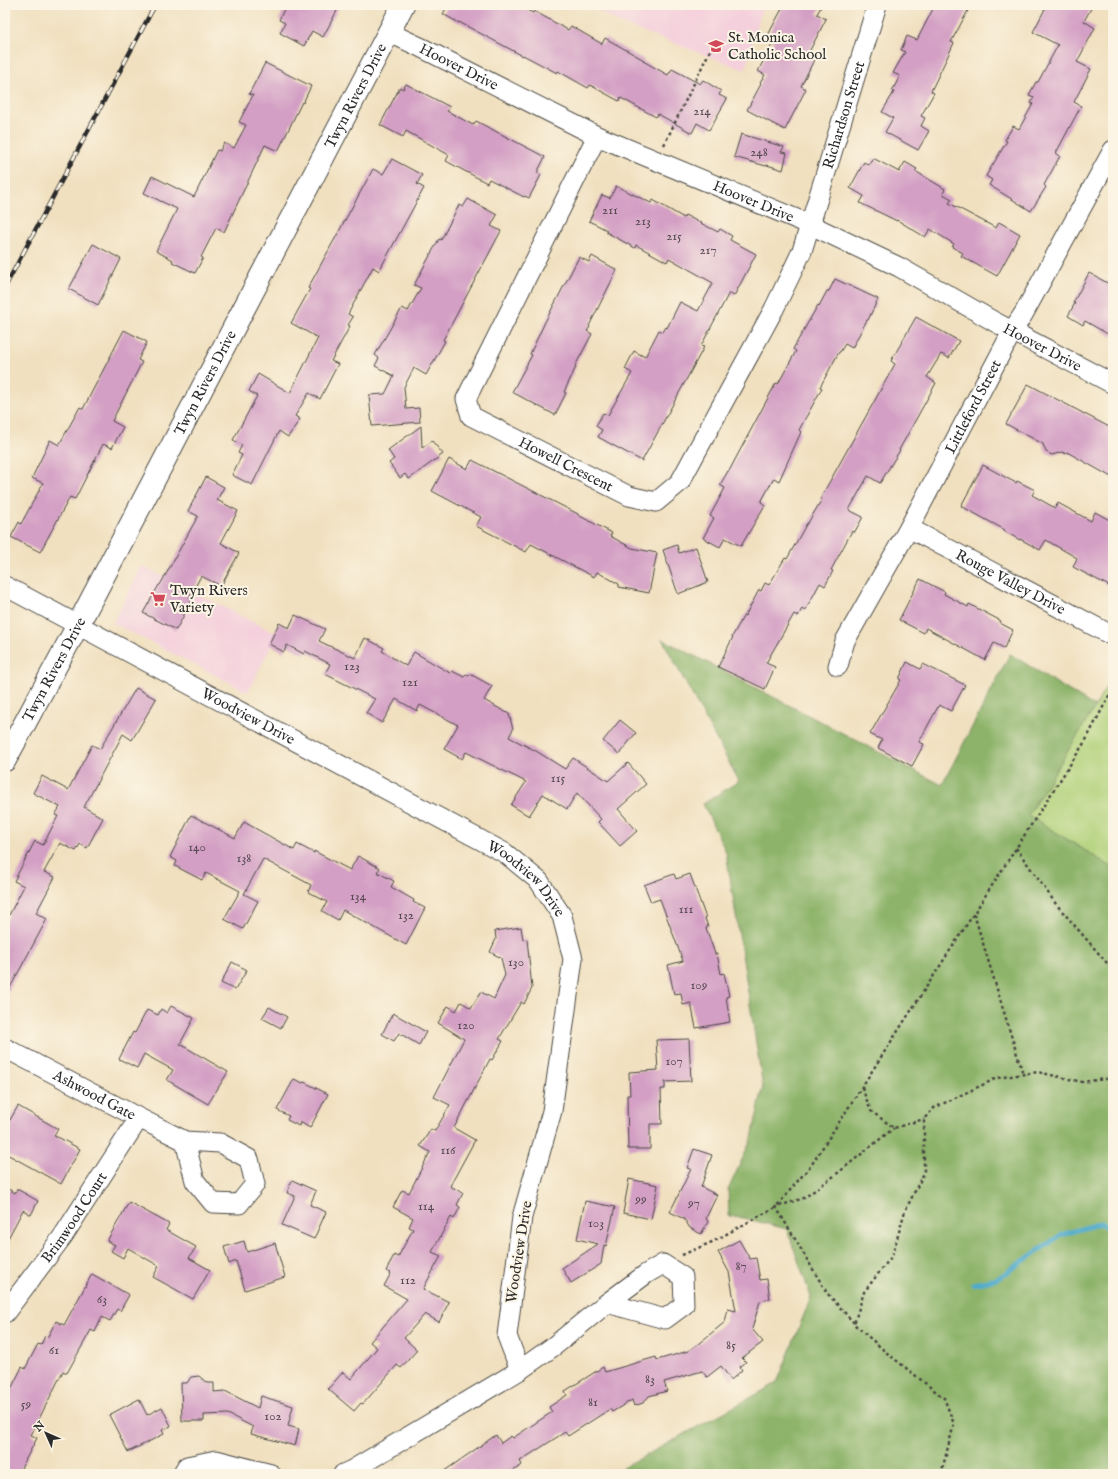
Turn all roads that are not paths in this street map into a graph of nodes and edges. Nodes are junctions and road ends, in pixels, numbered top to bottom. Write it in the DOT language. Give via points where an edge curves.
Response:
graph roads {
  1 [pos="403,5"];
  2 [pos="877,5"];
  3 [pos="388,32"];
  4 [pos="597,136"];
  5 [pos="1113,150"];
  6 [pos="811,225"];
  7 [pos="1013,330"];
  8 [pos="1113,384"];
  9 [pos="909,528"];
  10 [pos="5,586"];
  11 [pos="78,625"];
  12 [pos="1113,636"];
  13 [pos="838,666"];
  14 [pos="5,760"];
  15 [pos="5,1048"];
  16 [pos="139,1118"];
  17 [pos="185,1141"];
  18 [pos="607,1303"];
  19 [pos="5,1312"];
  20 [pos="520,1370"];
  21 [pos="250,1472"];
  22 [pos="182,1474"];
  23 [pos="271,1474"];
  24 [pos="343,1474"];
  1 -- 3 [label="street, Twyn Rivers Drive"];
  2 -- 6 [label="street, Richardson Street"];
  3 -- 4 [label="street, Hoover Drive"];
  3 -- 11 [label="street, Twyn Rivers Drive"];
  4 -- 6 [label="street, Hoover Drive"];
  4 -- 6 [label="street, Howell Crescent" via="466,399 471,416 629,496 656,502 680,482 774,309"];
  5 -- 7 [label="street, Littleford Street"];
  6 -- 7 [label="street, Hoover Drive" via="899,267"];
  7 -- 8 [label="street, Hoover Drive"];
  7 -- 9 [label="street, Littleford Street"];
  9 -- 12 [label="street, Rouge Valley Drive"];
  9 -- 13 [label="street, Littleford Street" via="845,641"];
  10 -- 11 [label="street, Woodview Drive"];
  11 -- 14 [label="street, Twyn Rivers Drive"];
  11 -- 20 [label="street, Woodview Drive" via="505,853 539,881 562,916 573,958 552,1111 522,1217 507,1336"];
  15 -- 16 [label="street, Ashwood Gate"];
  16 -- 17 [label="street, Ashwood Gate"];
  16 -- 19 [label="street, Brimwood Court" via="63,1236"];
  18 -- 18 [label="street" via="665,1319 684,1305 683,1277 663,1264"];
  18 -- 20 [label="street"];
  20 -- 24 [label="street"];
  21 -- 22 [label="street" via="216,1460 187,1466"];
  21 -- 23 [label="street"];
}
